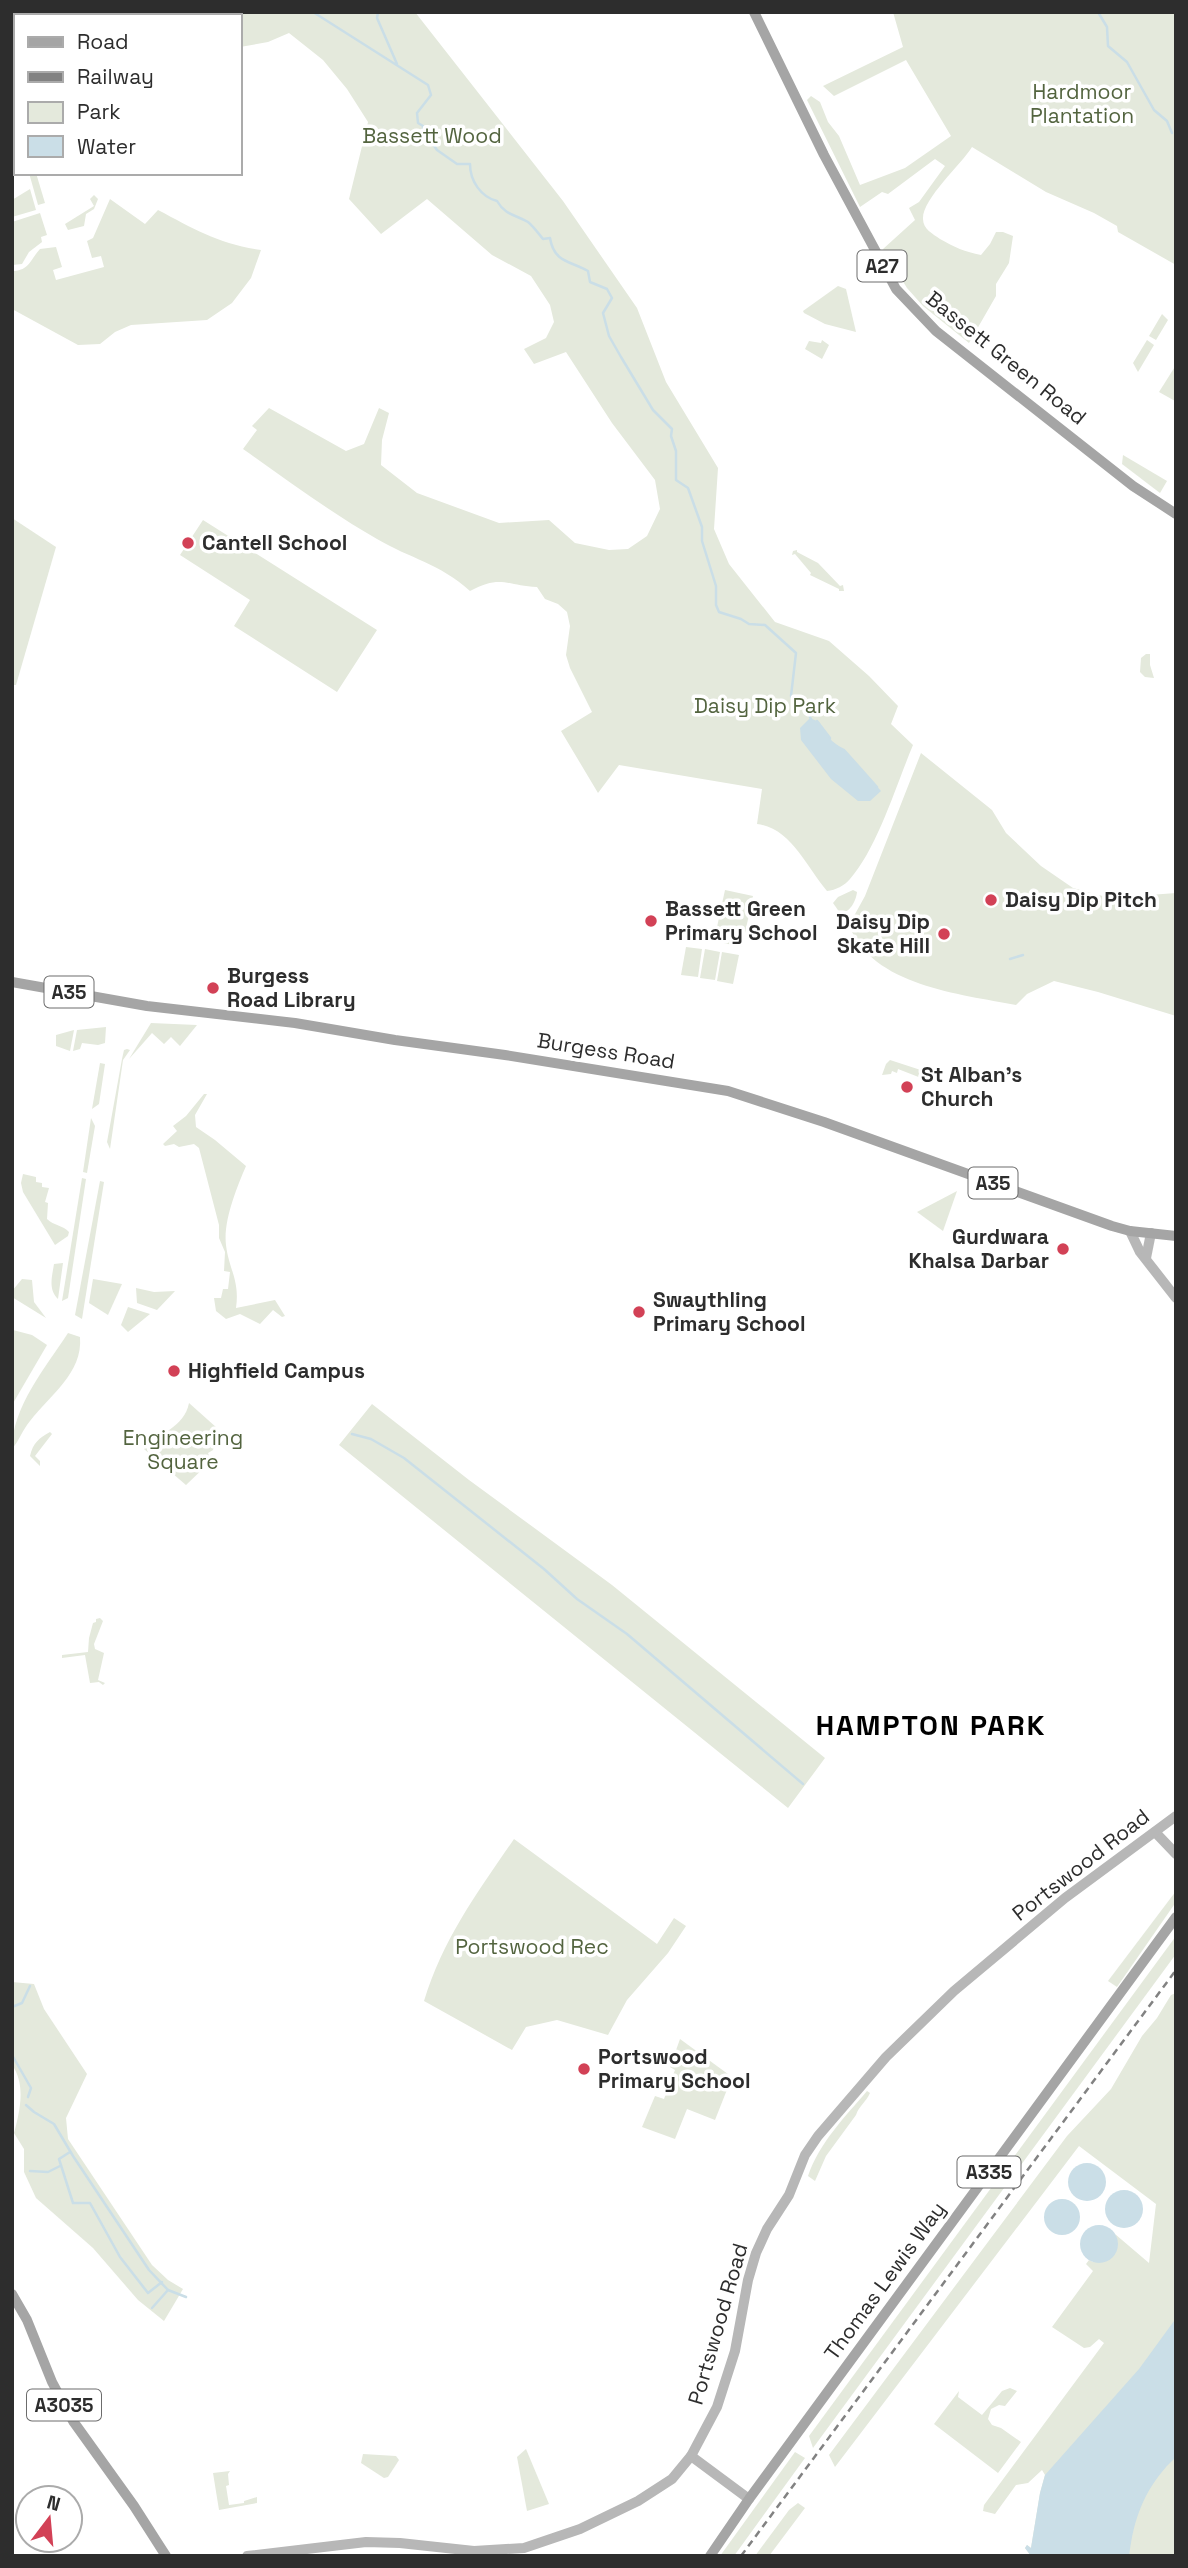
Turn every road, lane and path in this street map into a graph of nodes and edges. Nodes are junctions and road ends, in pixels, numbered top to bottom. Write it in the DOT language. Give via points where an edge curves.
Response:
graph roads {
  1 [pos="754,12"];
  2 [pos="1176,514"];
  3 [pos="12,982"];
  4 [pos="1130,1231"];
  5 [pos="1151,1233"];
  6 [pos="1176,1236"];
  7 [pos="1146,1258"];
  8 [pos="1176,1298"];
  9 [pos="1176,1816"];
  10 [pos="1155,1832"];
  11 [pos="1176,1854"];
  12 [pos="1176,1917"];
  13 [pos="12,2294"];
  14 [pos="691,2456"];
  15 [pos="748,2499"];
  16 [pos="157,2550"];
  17 [pos="166,2556"];
  18 [pos="247,2556"];
  19 [pos="709,2556"];
  1 -- 2 [label="main road, Bassett Green Road / A27" via="896,289 936,331 1133,486"];
  3 -- 4 [label="main road, Burgess Road / A35" via="728,1091"];
  4 -- 5 [label="main road, Burgess Road / A35"];
  4 -- 7 [label="street"];
  5 -- 6 [label="main road, Burgess Road / A35"];
  5 -- 7 [label="street"];
  7 -- 8 [label="street"];
  9 -- 10 [label="street, Portswood Road"];
  10 -- 11 [label="street"];
  10 -- 14 [label="street, Portswood Road" via="1065,1898 954,1991 900,2043 818,2136 756,2253 727,2380"];
  12 -- 15 [label="main road, Thomas Lewis Way / A335"];
  13 -- 16 [label="main road, A3035" via="73,2421"];
  14 -- 15 [label="street"];
  14 -- 18 [label="street, Portswood Road" via="672,2479 638,2501 580,2529 524,2548 486,2551 366,2542"];
  15 -- 19 [label="main road, Thomas Lewis Way / A335"];
  16 -- 17 [label="main road, A3035"];
}
